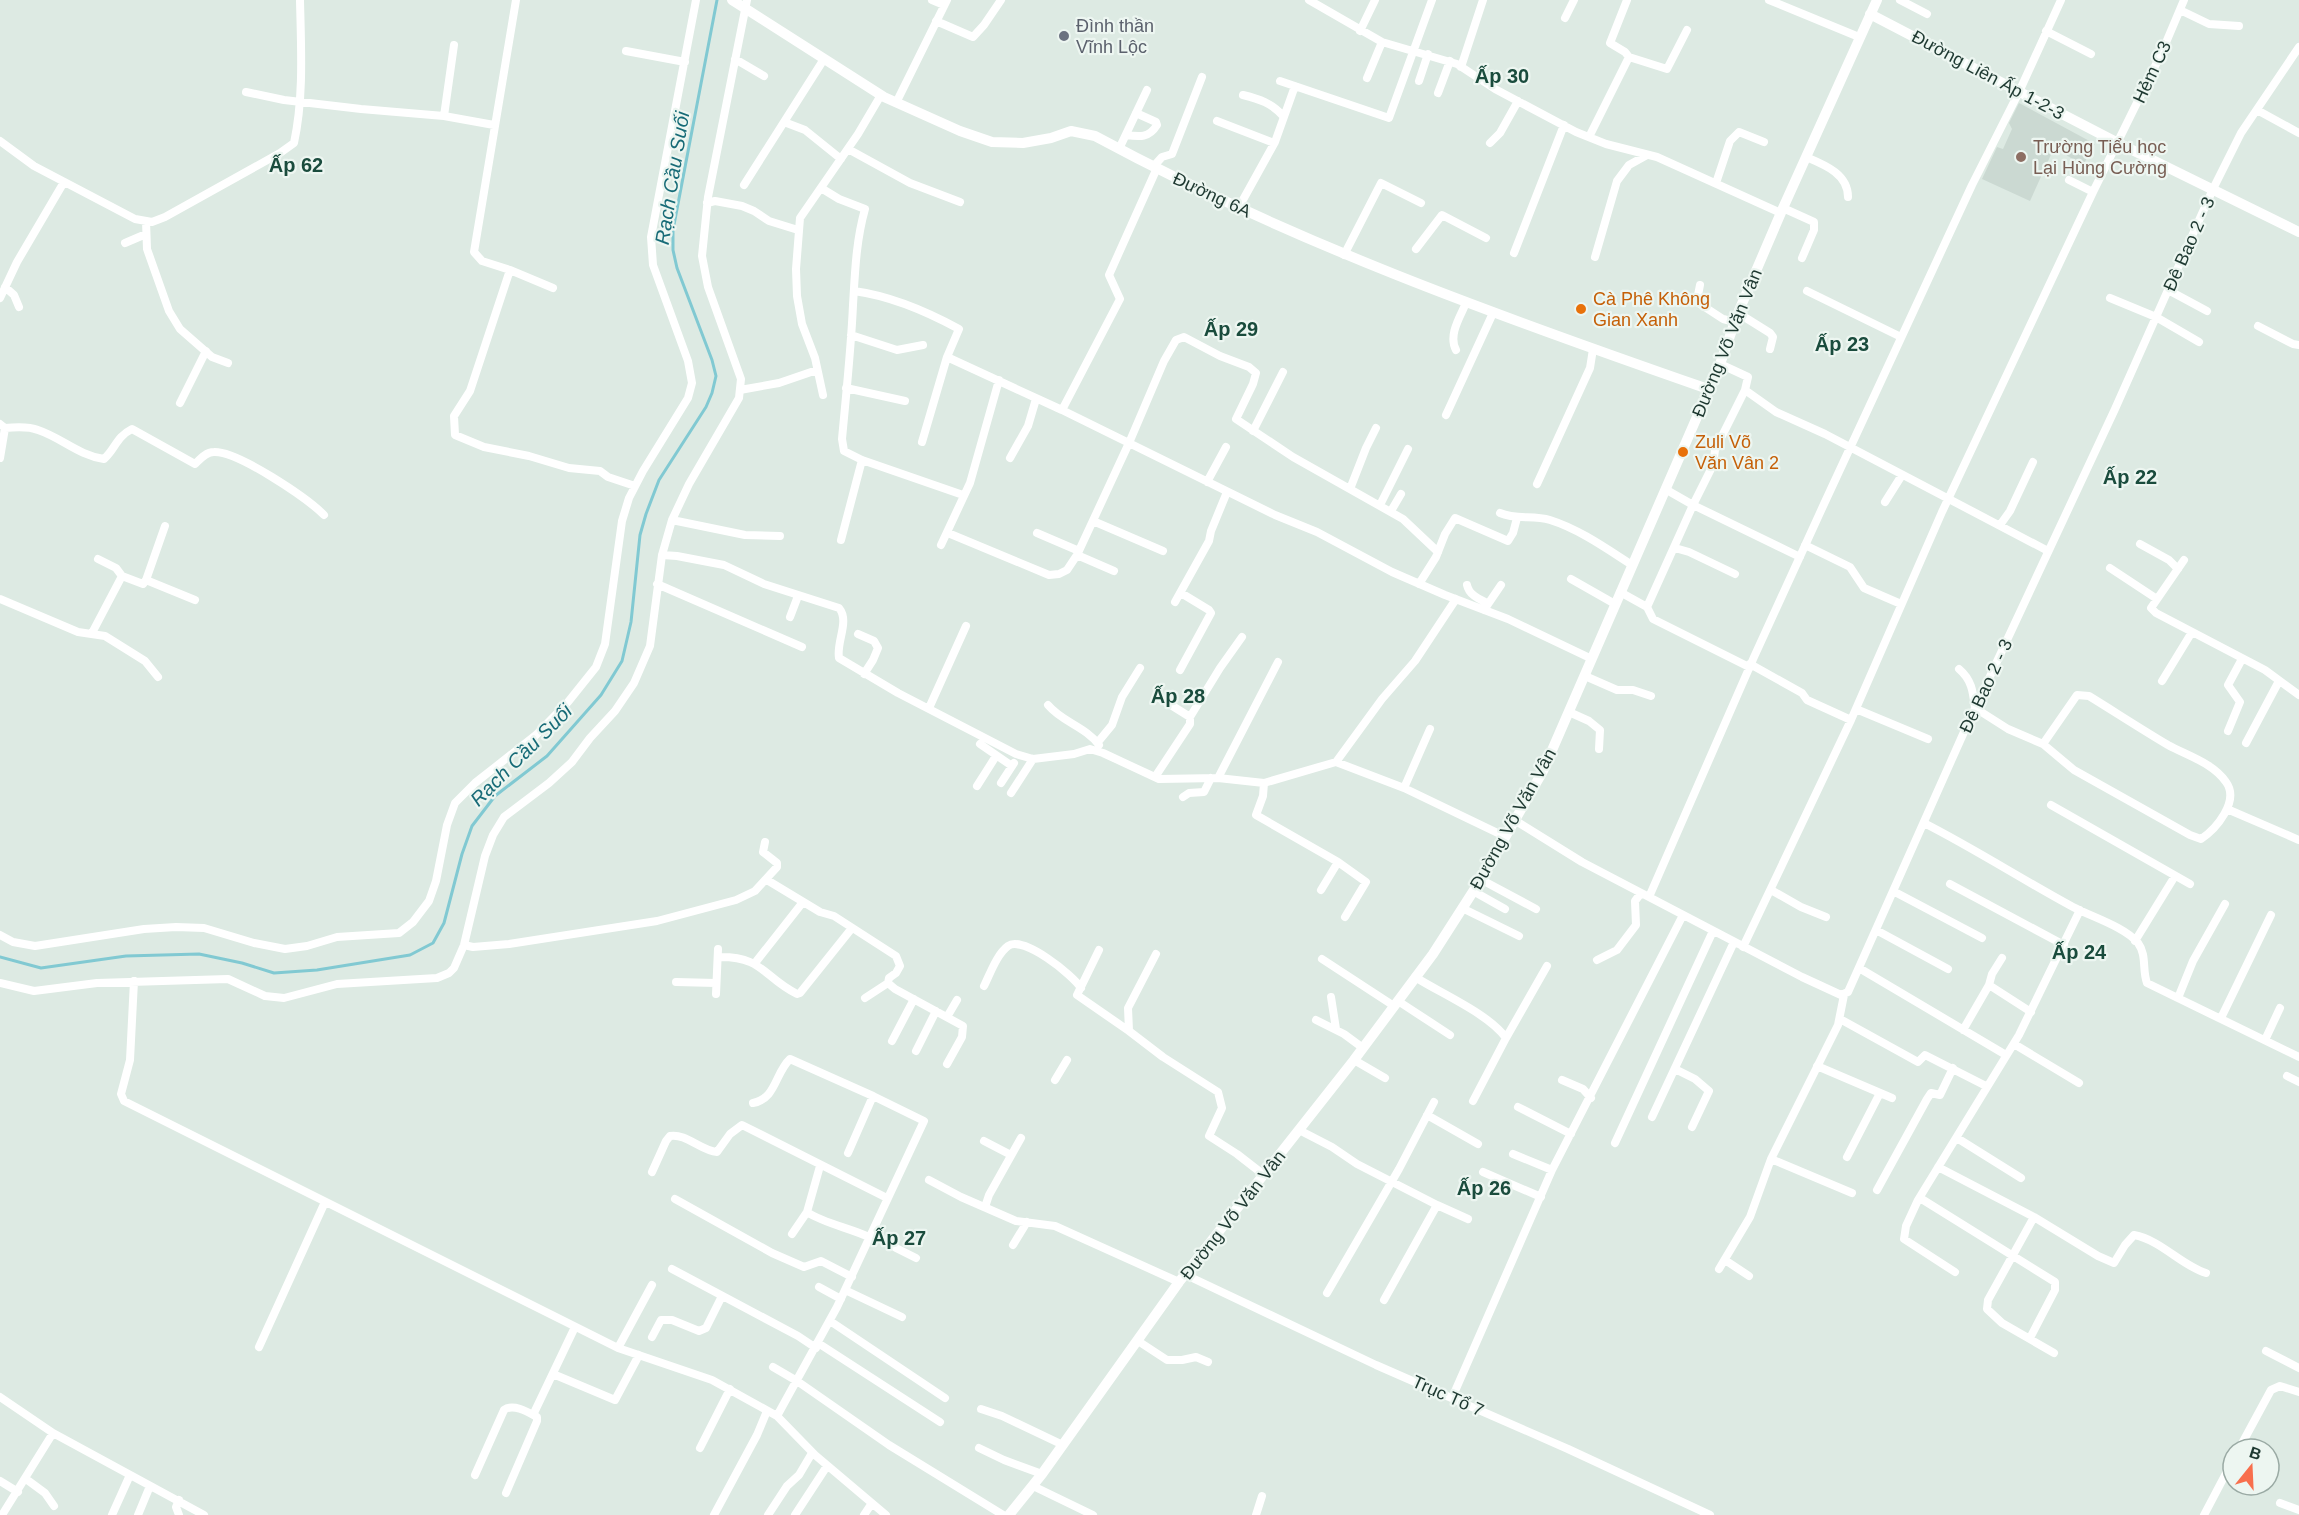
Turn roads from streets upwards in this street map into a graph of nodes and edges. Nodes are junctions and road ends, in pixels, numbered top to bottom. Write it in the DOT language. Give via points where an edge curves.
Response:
graph roads {
  1 [pos="300,0"];
  2 [pos="516,0"];
  3 [pos="696,0"];
  4 [pos="932,0"];
  5 [pos="1001,0"];
  6 [pos="1309,0"];
  7 [pos="1375,0"];
  8 [pos="1432,0"];
  9 [pos="1483,0"];
  10 [pos="1574,0"];
  11 [pos="1627,0"];
  12 [pos="1769,0"];
  13 [pos="1877,0"];
  14 [pos="1900,0"];
  15 [pos="2061,0"];
  16 [pos="2184,0"];
  17 [pos="945,2"];
  18 [pos="741,4"];
  19 [pos="2180,10"];
  20 [pos="1870,14"];
  21 [pos="1927,14"];
  22 [pos="1565,18"];
  23 [pos="936,21"];
  24 [pos="2240,26"];
  25 [pos="1687,30"];
  26 [pos="1360,31"];
  27 [pos="2046,31"];
  28 [pos="1859,37"];
  29 [pos="1382,42"];
  30 [pos="454,45"];
  31 [pos="2299,47"];
  32 [pos="626,51"];
  33 [pos="1413,51"];
  34 [pos="1428,54"];
  35 [pos="2091,54"];
  36 [pos="1629,57"];
  37 [pos="735,59"];
  38 [pos="824,59"];
  39 [pos="1450,61"];
  40 [pos="685,62"];
  41 [pos="1461,67"];
  42 [pos="765,76"];
  43 [pos="1202,77"];
  44 [pos="1367,78"];
  45 [pos="1280,81"];
  46 [pos="1419,81"];
  47 [pos="1294,86"];
  48 [pos="1147,90"];
  49 [pos="246,92"];
  50 [pos="2019,92"];
  51 [pos="1438,93"];
  52 [pos="881,95"];
  53 [pos="1243,95"];
  54 [pos="300,101"];
  55 [pos="1518,101"];
  56 [pos="896,104"];
  57 [pos="2257,111"];
  58 [pos="1137,113"];
  59 [pos="444,116"];
  60 [pos="1283,116"];
  61 [pos="1216,121"];
  62 [pos="784,122"];
  63 [pos="1564,124"];
  64 [pos="494,125"];
  65 [pos="2299,133"];
  66 [pos="1126,135"];
  67 [pos="1589,137"];
  68 [pos="0,141"];
  69 [pos="1490,142"];
  70 [pos="1764,142"];
  71 [pos="1275,143"];
  72 [pos="2118,143"];
  73 [pos="848,149"];
  74 [pos="1119,149"];
  75 [pos="1647,155"];
  76 [pos="1806,157"];
  77 [pos="841,159"];
  78 [pos="1155,168"];
  79 [pos="2069,180"];
  80 [pos="64,182"];
  81 [pos="1716,183"];
  82 [pos="744,184"];
  83 [pos="821,188"];
  84 [pos="2213,189"];
  85 [pos="2093,192"];
  86 [pos="1848,197"];
  87 [pos="707,202"];
  88 [pos="960,202"];
  89 [pos="1421,203"];
  90 [pos="1239,207"];
  91 [pos="1782,210"];
  92 [pos="146,221"];
  93 [pos="798,230"];
  94 [pos="2299,232"];
  95 [pos="146,234"];
  96 [pos="1486,238"];
  97 [pos="125,243"];
  98 [pos="1416,249"];
  99 [pos="1514,253"];
  100 [pos="1344,255"];
  101 [pos="1595,257"];
  102 [pos="1802,258"];
  103 [pos="510,270"];
  104 [pos="1700,285"];
  105 [pos="5,287"];
  106 [pos="553,288"];
  107 [pos="2168,290"];
  108 [pos="854,291"];
  109 [pos="1807,291"];
  110 [pos="0,298"];
  111 [pos="2110,298"];
  112 [pos="1466,303"];
  113 [pos="19,307"];
  114 [pos="2207,311"];
  115 [pos="1493,313"];
  116 [pos="2156,317"];
  117 [pos="1737,318"];
  118 [pos="2258,326"];
  119 [pos="851,335"];
  120 [pos="1901,337"];
  121 [pos="2199,342"];
  122 [pos="923,345"];
  123 [pos="2299,345"];
  124 [pos="1593,349"];
  125 [pos="1770,349"];
  126 [pos="1456,350"];
  127 [pos="206,351"];
  128 [pos="947,357"];
  129 [pos="228,363"];
  130 [pos="1719,364"];
  131 [pos="817,370"];
  132 [pos="1283,372"];
  133 [pos="999,380"];
  134 [pos="846,388"];
  135 [pos="1708,389"];
  136 [pos="740,390"];
  137 [pos="1744,390"];
  138 [pos="823,395"];
  139 [pos="1036,399"];
  140 [pos="905,401"];
  141 [pos="180,403"];
  142 [pos="1062,410"];
  143 [pos="1446,415"];
  144 [pos="2,426"];
  145 [pos="1376,428"];
  146 [pos="1254,431"];
  147 [pos="922,442"];
  148 [pos="1129,443"];
  149 [pos="1226,447"];
  150 [pos="1850,448"];
  151 [pos="1408,449"];
  152 [pos="0,458"];
  153 [pos="1010,458"];
  154 [pos="862,460"];
  155 [pos="2033,462"];
  156 [pos="1902,475"];
  157 [pos="1207,482"];
  158 [pos="1537,484"];
  159 [pos="635,486"];
  160 [pos="1350,489"];
  161 [pos="1665,489"];
  162 [pos="1227,492"];
  163 [pos="1401,494"];
  164 [pos="963,495"];
  165 [pos="1948,499"];
  166 [pos="1886,502"];
  167 [pos="1380,505"];
  168 [pos="1693,505"];
  169 [pos="1391,511"];
  170 [pos="1500,513"];
  171 [pos="324,515"];
  172 [pos="1517,518"];
  173 [pos="672,520"];
  174 [pos="1093,521"];
  175 [pos="2000,525"];
  176 [pos="165,526"];
  177 [pos="948,533"];
  178 [pos="1037,533"];
  179 [pos="780,536"];
  180 [pos="841,540"];
  181 [pos="2140,543"];
  182 [pos="941,545"];
  183 [pos="1805,545"];
  184 [pos="1675,548"];
  185 [pos="1163,551"];
  186 [pos="2048,551"];
  187 [pos="1438,552"];
  188 [pos="1078,553"];
  189 [pos="662,555"];
  190 [pos="1800,557"];
  191 [pos="98,559"];
  192 [pos="2184,560"];
  193 [pos="1632,565"];
  194 [pos="2110,568"];
  195 [pos="2178,568"];
  196 [pos="1114,571"];
  197 [pos="1735,574"];
  198 [pos="123,576"];
  199 [pos="1571,579"];
  200 [pos="147,580"];
  201 [pos="657,584"];
  202 [pos="1419,584"];
  203 [pos="1467,585"];
  204 [pos="1501,585"];
  205 [pos="1620,592"];
  206 [pos="1181,593"];
  207 [pos="798,596"];
  208 [pos="0,599"];
  209 [pos="1456,599"];
  210 [pos="2157,599"];
  211 [pos="195,600"];
  212 [pos="1175,602"];
  213 [pos="1615,604"];
  214 [pos="1901,604"];
  215 [pos="1486,606"];
  216 [pos="1647,607"];
  217 [pos="790,617"];
  218 [pos="966,626"];
  219 [pos="2192,632"];
  220 [pos="92,633"];
  221 [pos="858,634"];
  222 [pos="1242,637"];
  223 [pos="802,647"];
  224 [pos="1592,659"];
  225 [pos="2242,659"];
  226 [pos="1278,662"];
  227 [pos="1750,666"];
  228 [pos="1140,668"];
  229 [pos="1959,669"];
  230 [pos="1180,670"];
  231 [pos="864,674"];
  232 [pos="1585,676"];
  233 [pos="158,677"];
  234 [pos="2162,681"];
  235 [pos="2279,681"];
  236 [pos="2299,695"];
  237 [pos="1651,696"];
  238 [pos="1158,697"];
  239 [pos="1048,705"];
  240 [pos="929,708"];
  241 [pos="1975,708"];
  242 [pos="1856,709"];
  243 [pos="1569,712"];
  244 [pos="1190,717"];
  245 [pos="1851,720"];
  246 [pos="1430,729"];
  247 [pos="2228,731"];
  248 [pos="1929,739"];
  249 [pos="1098,742"];
  250 [pos="2246,743"];
  251 [pos="980,744"];
  252 [pos="2043,744"];
  253 [pos="1599,749"];
  254 [pos="1103,753"];
  255 [pos="1020,755"];
  256 [pos="996,756"];
  257 [pos="1033,759"];
  258 [pos="1336,762"];
  259 [pos="1012,766"];
  260 [pos="1155,777"];
  261 [pos="1215,778"];
  262 [pos="1001,783"];
  263 [pos="1264,783"];
  264 [pos="977,786"];
  265 [pos="1404,788"];
  266 [pos="1011,793"];
  267 [pos="1183,797"];
  268 [pos="2051,805"];
  269 [pos="2227,808"];
  270 [pos="1516,822"];
  271 [pos="1924,823"];
  272 [pos="1506,837"];
  273 [pos="2299,840"];
  274 [pos="765,842"];
  275 [pos="1338,862"];
  276 [pos="2175,876"];
  277 [pos="1480,879"];
  278 [pos="767,880"];
  279 [pos="1950,884"];
  280 [pos="2190,884"];
  281 [pos="1321,890"];
  282 [pos="1771,890"];
  283 [pos="1473,891"];
  284 [pos="1893,891"];
  285 [pos="1645,895"];
  286 [pos="803,902"];
  287 [pos="2225,904"];
  288 [pos="1462,908"];
  289 [pos="1505,909"];
  290 [pos="1536,909"];
  291 [pos="2080,910"];
  292 [pos="1683,915"];
  293 [pos="2271,915"];
  294 [pos="1345,917"];
  295 [pos="1826,917"];
  296 [pos="852,928"];
  297 [pos="1876,930"];
  298 [pos="1713,931"];
  299 [pos="0,935"];
  300 [pos="1519,936"];
  301 [pos="1982,938"];
  302 [pos="2135,941"];
  303 [pos="1734,942"];
  304 [pos="464,945"];
  305 [pos="2064,945"];
  306 [pos="1743,947"];
  307 [pos="1099,950"];
  308 [pos="1156,954"];
  309 [pos="2002,958"];
  310 [pos="1322,959"];
  311 [pos="1597,960"];
  312 [pos="755,963"];
  313 [pos="1547,966"];
  314 [pos="1859,968"];
  315 [pos="1948,969"];
  316 [pos="1416,977"];
  317 [pos="134,981"];
  318 [pos="676,982"];
  319 [pos="888,982"];
  320 [pos="0,983"];
  321 [pos="716,983"];
  322 [pos="1989,985"];
  323 [pos="984,986"];
  324 [pos="1081,988"];
  325 [pos="716,994"];
  326 [pos="1844,995"];
  327 [pos="1331,997"];
  328 [pos="865,998"];
  329 [pos="2178,998"];
  330 [pos="914,999"];
  331 [pos="957,1000"];
  332 [pos="1396,1004"];
  333 [pos="2280,1008"];
  334 [pos="936,1011"];
  335 [pos="2031,1012"];
  336 [pos="947,1017"];
  337 [pos="2221,1018"];
  338 [pos="1840,1019"];
  339 [pos="1316,1020"];
  340 [pos="1336,1029"];
  341 [pos="1963,1030"];
  342 [pos="1129,1031"];
  343 [pos="1450,1035"];
  344 [pos="1506,1038"];
  345 [pos="2265,1040"];
  346 [pos="892,1041"];
  347 [pos="2014,1044"];
  348 [pos="1363,1048"];
  349 [pos="916,1051"];
  350 [pos="2006,1055"];
  351 [pos="2299,1057"];
  352 [pos="1066,1060"];
  353 [pos="1354,1060"];
  354 [pos="947,1064"];
  355 [pos="1817,1066"];
  356 [pos="1953,1068"];
  357 [pos="1675,1070"];
  358 [pos="2287,1077"];
  359 [pos="1385,1078"];
  360 [pos="1055,1080"];
  361 [pos="1562,1080"];
  362 [pos="2299,1082"];
  363 [pos="2079,1083"];
  364 [pos="1986,1086"];
  365 [pos="1880,1093"];
  366 [pos="873,1096"];
  367 [pos="1591,1098"];
  368 [pos="1892,1098"];
  369 [pos="1473,1101"];
  370 [pos="1434,1102"];
  371 [pos="753,1103"];
  372 [pos="1518,1107"];
  373 [pos="1427,1115"];
  374 [pos="1652,1117"];
  375 [pos="1692,1127"];
  376 [pos="1299,1130"];
  377 [pos="1571,1134"];
  378 [pos="1021,1138"];
  379 [pos="1957,1138"];
  380 [pos="984,1141"];
  381 [pos="1615,1143"];
  382 [pos="1478,1144"];
  383 [pos="848,1153"];
  384 [pos="1513,1154"];
  385 [pos="1011,1155"];
  386 [pos="1847,1157"];
  387 [pos="1771,1159"];
  388 [pos="820,1166"];
  389 [pos="1938,1167"];
  390 [pos="1552,1170"];
  391 [pos="652,1172"];
  392 [pos="1483,1172"];
  393 [pos="1264,1175"];
  394 [pos="2021,1178"];
  395 [pos="929,1180"];
  396 [pos="1390,1181"];
  397 [pos="1877,1190"];
  398 [pos="1852,1193"];
  399 [pos="1540,1197"];
  400 [pos="887,1198"];
  401 [pos="1920,1198"];
  402 [pos="675,1199"];
  403 [pos="325,1202"];
  404 [pos="1437,1205"];
  405 [pos="986,1207"];
  406 [pos="807,1212"];
  407 [pos="2034,1217"];
  408 [pos="1467,1219"];
  409 [pos="1027,1222"];
  410 [pos="792,1234"];
  411 [pos="872,1235"];
  412 [pos="1013,1245"];
  413 [pos="2014,1256"];
  414 [pos="916,1258"];
  415 [pos="1725,1260"];
  416 [pos="672,1269"];
  417 [pos="1719,1269"];
  418 [pos="1955,1272"];
  419 [pos="2206,1273"];
  420 [pos="1749,1276"];
  421 [pos="852,1277"];
  422 [pos="1183,1279"];
  423 [pos="652,1285"];
  424 [pos="819,1287"];
  425 [pos="845,1290"];
  426 [pos="1327,1293"];
  427 [pos="722,1296"];
  428 [pos="841,1299"];
  429 [pos="1384,1300"];
  430 [pos="902,1317"];
  431 [pos="830,1321"];
  432 [pos="575,1327"];
  433 [pos="652,1337"];
  434 [pos="2030,1338"];
  435 [pos="1138,1341"];
  436 [pos="817,1345"];
  437 [pos="259,1347"];
  438 [pos="618,1348"];
  439 [pos="2266,1351"];
  440 [pos="2054,1353"];
  441 [pos="639,1355"];
  442 [pos="1208,1362"];
  443 [pos="773,1367"];
  444 [pos="2299,1368"];
  445 [pos="553,1374"];
  446 [pos="797,1381"];
  447 [pos="730,1389"];
  448 [pos="2299,1392"];
  449 [pos="0,1397"];
  450 [pos="945,1398"];
  451 [pos="1452,1398"];
  452 [pos="981,1409"];
  453 [pos="767,1411"];
  454 [pos="533,1415"];
  455 [pos="777,1416"];
  456 [pos="940,1422"];
  457 [pos="53,1433"];
  458 [pos="2246,1437"];
  459 [pos="1063,1445"];
  460 [pos="700,1448"];
  461 [pos="979,1448"];
  462 [pos="812,1453"];
  463 [pos="827,1466"];
  464 [pos="1042,1474"];
  465 [pos="130,1475"];
  466 [pos="476,1475"];
  467 [pos="26,1479"];
  468 [pos="0,1481"];
  469 [pos="2221,1484"];
  470 [pos="1033,1485"];
  471 [pos="150,1486"];
  472 [pos="18,1492"];
  473 [pos="506,1493"];
  474 [pos="1262,1496"];
  475 [pos="179,1500"];
  476 [pos="872,1503"];
  477 [pos="2280,1503"];
  478 [pos="54,1506"];
  479 [pos="2299,1510"];
  480 [pos="2,1515"];
  481 [pos="112,1515"];
  482 [pos="138,1515"];
  483 [pos="179,1515"];
  484 [pos="204,1515"];
  485 [pos="714,1515"];
  486 [pos="768,1515"];
  487 [pos="795,1515"];
  488 [pos="864,1515"];
  489 [pos="886,1515"];
  490 [pos="1003,1515"];
  491 [pos="1009,1515"];
  492 [pos="1093,1515"];
  493 [pos="1256,1515"];
  494 [pos="1710,1515"];
  495 [pos="2205,1515"];
  1 -- 54 [label="street"];
  2 -- 64 [label="street"];
  3 -- 40 [label="street"];
  4 -- 17 [label="street"];
  5 -- 23 [label="street" via="973,37"];
  6 -- 26 [label="street"];
  7 -- 26 [label="street"];
  8 -- 33 [label="street"];
  9 -- 41 [label="street"];
  10 -- 22 [label="street"];
  11 -- 36 [label="street" via="1610,43"];
  12 -- 28 [label="street"];
  13 -- 20 [label="street, Đường Võ Văn Vân"];
  14 -- 21 [label="street"];
  15 -- 27 [label="street"];
  16 -- 19 [label="street, Hẻm C3"];
  17 -- 23 [label="street"];
  18 -- 37 [label="street"];
  18 -- 38 [label="street, Đường 6A"];
  19 -- 24 [label="street" via="2210,24"];
  19 -- 72 [label="street, Hẻm C3"];
  20 -- 28 [label="street, Đường Võ Văn Vân"];
  20 -- 50 [label="street, Đường Liên Ấp 1-2-3"];
  23 -- 56 [label="street"];
  25 -- 36 [label="street" via="1667,69"];
  26 -- 29 [label="street"];
  27 -- 35 [label="street"];
  27 -- 50 [label="street"];
  28 -- 76 [label="street, Đường Võ Văn Vân"];
  29 -- 33 [label="street"];
  29 -- 44 [label="street"];
  30 -- 59 [label="street"];
  31 -- 57 [label="street, Đê Bao 2 - 3"];
  32 -- 40 [label="street"];
  33 -- 34 [label="street"];
  33 -- 47 [label="street" via="1389,118"];
  34 -- 39 [label="street"];
  34 -- 46 [label="street"];
  36 -- 67 [label="street"];
  37 -- 42 [label="street"];
  37 -- 87 [label="street"];
  38 -- 52 [label="street, Đường 6A"];
  38 -- 62 [label="street"];
  39 -- 41 [label="street"];
  39 -- 51 [label="street"];
  40 -- 159 [label="street" via="651,237 653,265 688,361 692,383 688,398"];
  41 -- 55 [label="street"];
  43 -- 78 [label="street" via="1172,154 1162,157"];
  45 -- 47 [label="street"];
  47 -- 60 [label="street"];
  48 -- 58 [label="street"];
  49 -- 54 [label="street"];
  50 -- 72 [label="street, Đường Liên Ấp 1-2-3"];
  50 -- 120 [label="street"];
  52 -- 56 [label="street, Đường 6A"];
  52 -- 73 [label="street"];
  53 -- 60 [label="street" via="1263,100"];
  54 -- 59 [label="street"];
  54 -- 92 [label="street" via="294,143 165,217"];
  55 -- 63 [label="street"];
  55 -- 69 [label="street" via="1500,133"];
  56 -- 74 [label="street, Đường 6A" via="992,142 1023,143 1071,131 1095,136"];
  57 -- 65 [label="street"];
  57 -- 84 [label="street, Đê Bao 2 - 3" via="2241,133"];
  58 -- 66 [label="street"];
  58 -- 66 [label="street" via="1157,125 1152,133 1141,137"];
  59 -- 64 [label="street"];
  60 -- 71 [label="street"];
  61 -- 71 [label="street"];
  62 -- 77 [label="street" via="805,130"];
  62 -- 82 [label="street"];
  63 -- 67 [label="street"];
  63 -- 99 [label="street"];
  64 -- 103 [label="street" via="474,252 482,261"];
  66 -- 74 [label="street"];
  67 -- 75 [label="street"];
  68 -- 80 [label="street"];
  70 -- 81 [label="street" via="1739,132 1730,141"];
  71 -- 90 [label="street"];
  72 -- 84 [label="street, Đường Liên Ấp 1-2-3"];
  72 -- 85 [label="street, Hẻm C3"];
  73 -- 77 [label="street"];
  73 -- 88 [label="street" via="910,183"];
  74 -- 78 [label="street, Đường 6A"];
  75 -- 81 [label="street"];
  75 -- 101 [label="street" via="1629,165 1617,181"];
  76 -- 86 [label="street" via="1827,166 1845,181"];
  76 -- 91 [label="street, Đường Võ Văn Vân"];
  77 -- 83 [label="street"];
  78 -- 90 [label="street, Đường 6A"];
  78 -- 142 [label="street" via="1109,275 1120,299"];
  79 -- 85 [label="street"];
  80 -- 92 [label="street"];
  80 -- 105 [label="street"];
  81 -- 91 [label="street"];
  83 -- 93 [label="street" via="807,205"];
  83 -- 108 [label="street" via="865,209 859,229"];
  84 -- 94 [label="street, Đường Liên Ấp 1-2-3"];
  84 -- 107 [label="street, Đê Bao 2 - 3"];
  85 -- 165 [label="street, Hẻm C3"];
  87 -- 93 [label="street" via="742,206 769,221"];
  87 -- 136 [label="street" via="702,256 708,287 741,379"];
  89 -- 100 [label="street" via="1381,183"];
  90 -- 100 [label="street, Đường 6A"];
  91 -- 102 [label="street" via="1814,222"];
  91 -- 117 [label="street, Đường Võ Văn Vân"];
  92 -- 95 [label="street"];
  93 -- 131 [label="street" via="797,296"];
  95 -- 97 [label="street"];
  95 -- 127 [label="street" via="147,249 169,311 180,329"];
  96 -- 98 [label="street" via="1442,215"];
  100 -- 112 [label="street, Đường 6A"];
  103 -- 106 [label="street"];
  103 -- 159 [label="street" via="470,391 454,416 455,435 484,447 570,468 600,471"];
  104 -- 117 [label="street" via="1700,304 1723,319"];
  105 -- 110 [label="street"];
  105 -- 113 [label="street"];
  107 -- 114 [label="street"];
  107 -- 116 [label="street, Đê Bao 2 - 3"];
  108 -- 119 [label="street"];
  108 -- 128 [label="street" via="905,304 959,329"];
  109 -- 120 [label="street"];
  111 -- 116 [label="street"];
  112 -- 115 [label="street, Đường 6A"];
  112 -- 126 [label="street" via="1452,343"];
  115 -- 124 [label="street, Đường 6A"];
  115 -- 143 [label="street"];
  116 -- 121 [label="street"];
  116 -- 186 [label="street, Đê Bao 2 - 3"];
  117 -- 125 [label="street" via="1770,333"];
  117 -- 130 [label="street, Đường Võ Văn Vân"];
  118 -- 123 [label="street"];
  119 -- 122 [label="street" via="897,350"];
  119 -- 134 [label="street"];
  120 -- 150 [label="street"];
  124 -- 135 [label="street, Đường 6A"];
  124 -- 158 [label="street" via="1590,368"];
  127 -- 129 [label="street"];
  127 -- 141 [label="street"];
  128 -- 133 [label="street"];
  128 -- 147 [label="street"];
  130 -- 135 [label="street, Đường Võ Văn Vân"];
  130 -- 137 [label="street" via="1748,377"];
  131 -- 136 [label="street" via="779,383"];
  131 -- 138 [label="street"];
  132 -- 146 [label="street"];
  133 -- 139 [label="street"];
  133 -- 164 [label="street" via="970,483"];
  134 -- 140 [label="street"];
  134 -- 154 [label="street" via="844,451"];
  135 -- 161 [label="street, Đường Võ Văn Vân"];
  136 -- 173 [label="street"];
  137 -- 150 [label="street" via="1776,412"];
  137 -- 168 [label="street"];
  139 -- 142 [label="street"];
  139 -- 153 [label="street" via="1028,426"];
  142 -- 148 [label="street"];
  144 -- 152 [label="street"];
  144 -- 171 [label="street" via="38,430 90,457 104,459 121,435 132,429 195,464 215,452 243,461 312,503"];
  145 -- 160 [label="street"];
  146 -- 148 [label="street" via="1236,419 1256,373 1184,337 1176,340 1164,361"];
  146 -- 160 [label="street"];
  148 -- 157 [label="street"];
  148 -- 174 [label="street"];
  149 -- 157 [label="street"];
  150 -- 156 [label="street"];
  150 -- 183 [label="street"];
  151 -- 167 [label="street"];
  154 -- 164 [label="street"];
  154 -- 180 [label="street"];
  155 -- 175 [label="street"];
  156 -- 165 [label="street"];
  156 -- 166 [label="street"];
  157 -- 162 [label="street"];
  159 -- 299 [label="street" via="622,521 605,644 596,667 536,735 455,803 429,901 399,933 337,937 285,949 204,928 144,929 35,946"];
  160 -- 167 [label="street"];
  161 -- 168 [label="street"];
  161 -- 193 [label="street, Đường Võ Văn Vân"];
  162 -- 202 [label="street"];
  162 -- 206 [label="street" via="1209,541"];
  163 -- 169 [label="street"];
  164 -- 177 [label="street"];
  165 -- 175 [label="street"];
  165 -- 214 [label="street, Hẻm C3"];
  167 -- 169 [label="street"];
  168 -- 184 [label="street"];
  168 -- 190 [label="street"];
  169 -- 187 [label="street"];
  170 -- 172 [label="street"];
  172 -- 187 [label="street" via="1508,541 1455,518"];
  172 -- 193 [label="street" via="1550,520"];
  173 -- 179 [label="street" via="745,535"];
  173 -- 189 [label="street"];
  174 -- 185 [label="street"];
  174 -- 188 [label="street"];
  175 -- 186 [label="street"];
  176 -- 200 [label="street"];
  177 -- 182 [label="street"];
  177 -- 188 [label="street" via="1049,575 1067,570"];
  178 -- 188 [label="street"];
  181 -- 195 [label="street"];
  183 -- 190 [label="street"];
  183 -- 214 [label="street" via="1850,567 1864,588"];
  184 -- 197 [label="street"];
  184 -- 216 [label="street"];
  186 -- 241 [label="street, Đê Bao 2 - 3"];
  187 -- 202 [label="street"];
  188 -- 196 [label="street"];
  189 -- 201 [label="street"];
  189 -- 207 [label="street" via="724,565"];
  190 -- 227 [label="street"];
  191 -- 198 [label="street"];
  192 -- 195 [label="street"];
  193 -- 205 [label="street, Đường Võ Văn Vân"];
  194 -- 210 [label="street"];
  195 -- 210 [label="street"];
  198 -- 200 [label="street" via="143,584"];
  198 -- 220 [label="street"];
  199 -- 213 [label="street"];
  200 -- 211 [label="street"];
  201 -- 223 [label="street"];
  201 -- 304 [label="street" via="650,646 634,683 572,762 504,817 485,856"];
  202 -- 209 [label="street"];
  203 -- 215 [label="street"];
  204 -- 215 [label="street"];
  205 -- 213 [label="street, Đường Võ Văn Vân"];
  205 -- 216 [label="street"];
  206 -- 212 [label="street"];
  206 -- 230 [label="street" via="1211,613"];
  207 -- 217 [label="street"];
  207 -- 231 [label="street" via="842,611 839,657"];
  208 -- 220 [label="street" via="78,632"];
  209 -- 215 [label="street"];
  209 -- 258 [label="street" via="1415,661"];
  210 -- 219 [label="street" via="2151,608 2156,613"];
  213 -- 224 [label="street, Đường Võ Văn Vân"];
  214 -- 242 [label="street, Hẻm C3"];
  215 -- 224 [label="street"];
  216 -- 227 [label="street" via="1653,619"];
  218 -- 240 [label="street"];
  219 -- 225 [label="street"];
  219 -- 234 [label="street"];
  220 -- 233 [label="street" via="105,636 145,661"];
  221 -- 231 [label="street" via="874,641 878,648"];
  222 -- 244 [label="street"];
  224 -- 232 [label="street, Đường Võ Văn Vân"];
  225 -- 235 [label="street"];
  225 -- 247 [label="street" via="2228,685 2240,702"];
  226 -- 261 [label="street"];
  227 -- 245 [label="street"];
  227 -- 285 [label="street"];
  228 -- 249 [label="street" via="1122,697 1112,725"];
  229 -- 241 [label="street" via="1971,684"];
  231 -- 240 [label="street"];
  232 -- 237 [label="street" via="1617,690"];
  232 -- 243 [label="street, Đường Võ Văn Vân"];
  235 -- 236 [label="street"];
  235 -- 250 [label="street"];
  238 -- 244 [label="street"];
  239 -- 249 [label="street"];
  240 -- 255 [label="street"];
  241 -- 252 [label="street" via="2008,729"];
  241 -- 271 [label="street, Đê Bao 2 - 3"];
  242 -- 245 [label="street, Hẻm C3"];
  242 -- 248 [label="street"];
  243 -- 253 [label="street" via="1600,730"];
  243 -- 270 [label="street, Đường Võ Văn Vân"];
  244 -- 260 [label="street" via="1190,724"];
  245 -- 282 [label="street, Hẻm C3"];
  246 -- 265 [label="street"];
  249 -- 254 [label="street"];
  251 -- 256 [label="street"];
  252 -- 269 [label="street" via="2074,770 2200,839 2212,832"];
  252 -- 269 [label="street" via="2078,695 2089,696 2208,765 2227,783 2231,797"];
  254 -- 257 [label="street" via="1090,749"];
  254 -- 260 [label="street"];
  255 -- 257 [label="street"];
  255 -- 259 [label="street"];
  256 -- 259 [label="street"];
  256 -- 264 [label="street"];
  257 -- 266 [label="street"];
  258 -- 263 [label="street"];
  258 -- 265 [label="street"];
  259 -- 262 [label="street"];
  260 -- 261 [label="street"];
  261 -- 263 [label="street"];
  261 -- 267 [label="street" via="1204,792"];
  263 -- 275 [label="street" via="1256,815"];
  265 -- 272 [label="street"];
  268 -- 276 [label="street"];
  269 -- 273 [label="street"];
  270 -- 272 [label="street, Đường Võ Văn Vân"];
  270 -- 285 [label="street"];
  271 -- 284 [label="street, Đê Bao 2 - 3"];
  271 -- 291 [label="street"];
  272 -- 277 [label="street, Đường Võ Văn Vân"];
  274 -- 278 [label="street" via="763,852 778,866"];
  275 -- 281 [label="street"];
  275 -- 294 [label="street" via="1366,882"];
  276 -- 280 [label="street"];
  276 -- 302 [label="street"];
  277 -- 283 [label="street, Đường Võ Văn Vân"];
  277 -- 290 [label="street"];
  278 -- 286 [label="street"];
  278 -- 304 [label="street" via="736,900 657,921 509,944"];
  279 -- 305 [label="street"];
  282 -- 295 [label="street"];
  282 -- 306 [label="street, Hẻm C3"];
  283 -- 288 [label="street, Đường Võ Văn Vân"];
  283 -- 289 [label="street"];
  284 -- 297 [label="street, Đê Bao 2 - 3"];
  284 -- 301 [label="street"];
  285 -- 292 [label="street"];
  285 -- 311 [label="street" via="1635,901 1636,925 1617,950"];
  286 -- 296 [label="street"];
  286 -- 312 [label="street"];
  287 -- 329 [label="street" via="2193,961"];
  288 -- 300 [label="street"];
  288 -- 316 [label="street, Đường Võ Văn Vân"];
  291 -- 302 [label="street"];
  291 -- 305 [label="street"];
  292 -- 298 [label="street"];
  292 -- 367 [label="street"];
  293 -- 337 [label="street"];
  296 -- 312 [label="street" via="800,993"];
  296 -- 319 [label="street" via="896,957 900,966"];
  297 -- 314 [label="street, Đê Bao 2 - 3"];
  297 -- 315 [label="street"];
  298 -- 303 [label="street"];
  298 -- 381 [label="street"];
  302 -- 329 [label="street" via="2144,956 2147,983"];
  303 -- 306 [label="street"];
  303 -- 357 [label="street"];
  304 -- 317 [label="street" via="454,968 437,978 337,984 284,999 265,996 228,979"];
  305 -- 335 [label="street"];
  306 -- 326 [label="street"];
  307 -- 324 [label="street"];
  308 -- 342 [label="street" via="1128,1008"];
  309 -- 322 [label="street"];
  310 -- 332 [label="street"];
  312 -- 321 [label="street" via="718,953"];
  313 -- 344 [label="street"];
  314 -- 326 [label="street, Đê Bao 2 - 3"];
  314 -- 341 [label="street"];
  316 -- 332 [label="street, Đường Võ Văn Vân"];
  316 -- 344 [label="street" via="1482,1017"];
  317 -- 320 [label="street" via="97,982 34,992"];
  317 -- 403 [label="street" via="130,1060 121,1094 124,1101"];
  318 -- 321 [label="street"];
  319 -- 328 [label="street"];
  319 -- 330 [label="street"];
  321 -- 325 [label="street"];
  322 -- 335 [label="street"];
  322 -- 341 [label="street"];
  323 -- 324 [label="street" via="1001,954 1009,945 1019,943 1028,945"];
  324 -- 342 [label="street" via="1077,995"];
  326 -- 338 [label="street, Đê Bao 2 - 3"];
  327 -- 340 [label="street"];
  329 -- 337 [label="street"];
  330 -- 334 [label="street"];
  330 -- 346 [label="street"];
  331 -- 336 [label="street"];
  332 -- 343 [label="street"];
  332 -- 348 [label="street, Đường Võ Văn Vân"];
  333 -- 345 [label="street"];
  334 -- 336 [label="street"];
  334 -- 349 [label="street"];
  335 -- 347 [label="street"];
  336 -- 354 [label="street" via="963,1026 962,1037"];
  337 -- 345 [label="street"];
  338 -- 355 [label="street, Đê Bao 2 - 3"];
  338 -- 356 [label="street" via="1918,1062 1925,1055"];
  339 -- 340 [label="street"];
  340 -- 348 [label="street"];
  341 -- 350 [label="street"];
  342 -- 393 [label="street" via="1218,1092 1222,1108 1209,1136"];
  344 -- 369 [label="street"];
  345 -- 351 [label="street"];
  347 -- 350 [label="street"];
  347 -- 363 [label="street"];
  348 -- 353 [label="street, Đường Võ Văn Vân"];
  350 -- 364 [label="street"];
  352 -- 360 [label="street"];
  353 -- 359 [label="street"];
  353 -- 376 [label="street, Đường Võ Văn Vân"];
  355 -- 365 [label="street"];
  355 -- 387 [label="street, Đê Bao 2 - 3"];
  356 -- 364 [label="street"];
  356 -- 397 [label="street" via="1940,1095 1931,1093 1927,1099"];
  357 -- 374 [label="street"];
  357 -- 375 [label="street" via="1709,1090"];
  358 -- 362 [label="street"];
  361 -- 367 [label="street" via="1583,1089"];
  364 -- 379 [label="street"];
  365 -- 368 [label="street"];
  365 -- 386 [label="street"];
  366 -- 371 [label="street" via="790,1059 766,1097"];
  366 -- 383 [label="street"];
  366 -- 400 [label="street" via="924,1121"];
  367 -- 377 [label="street"];
  370 -- 373 [label="street"];
  372 -- 377 [label="street"];
  373 -- 382 [label="street"];
  373 -- 396 [label="street"];
  376 -- 393 [label="street, Đường Võ Văn Vân"];
  376 -- 396 [label="street"];
  377 -- 390 [label="street"];
  378 -- 385 [label="street"];
  379 -- 389 [label="street"];
  379 -- 394 [label="street"];
  380 -- 385 [label="street"];
  384 -- 390 [label="street"];
  385 -- 405 [label="street" via="988,1195"];
  387 -- 398 [label="street"];
  387 -- 415 [label="street, Đê Bao 2 - 3" via="1749,1217"];
  388 -- 391 [label="street" via="742,1125 717,1152 672,1135"];
  388 -- 400 [label="street"];
  388 -- 406 [label="street"];
  389 -- 401 [label="street"];
  389 -- 407 [label="street"];
  390 -- 399 [label="street"];
  392 -- 399 [label="street"];
  393 -- 422 [label="street, Đường Võ Văn Vân"];
  395 -- 405 [label="street, Trục Tổ 7"];
  396 -- 404 [label="street"];
  396 -- 426 [label="street"];
  399 -- 451 [label="street"];
  400 -- 411 [label="street"];
  401 -- 413 [label="street"];
  401 -- 418 [label="street" via="1904,1239"];
  402 -- 421 [label="street" via="772,1253 804,1267 821,1261"];
  403 -- 432 [label="street"];
  403 -- 437 [label="street"];
  404 -- 408 [label="street"];
  404 -- 429 [label="street"];
  405 -- 409 [label="street, Trục Tổ 7"];
  406 -- 410 [label="street"];
  406 -- 411 [label="street"];
  407 -- 413 [label="street"];
  407 -- 419 [label="street" via="2114,1263 2134,1235"];
  409 -- 412 [label="street"];
  409 -- 422 [label="street, Trục Tổ 7" via="1055,1226"];
  411 -- 414 [label="street"];
  411 -- 421 [label="street"];
  413 -- 434 [label="street" via="2056,1286"];
  413 -- 434 [label="street" via="1988,1300 1987,1310"];
  415 -- 417 [label="street, Đê Bao 2 - 3"];
  415 -- 420 [label="street"];
  416 -- 427 [label="street"];
  421 -- 425 [label="street"];
  422 -- 435 [label="street, Đường Võ Văn Vân"];
  422 -- 451 [label="street, Trục Tổ 7"];
  423 -- 438 [label="street"];
  424 -- 428 [label="street"];
  425 -- 428 [label="street"];
  425 -- 430 [label="street"];
  427 -- 433 [label="street" via="706,1329 699,1331 672,1320 661,1320"];
  427 -- 436 [label="street"];
  428 -- 431 [label="street"];
  431 -- 436 [label="street"];
  431 -- 450 [label="street"];
  432 -- 438 [label="street"];
  432 -- 445 [label="street"];
  434 -- 440 [label="street"];
  435 -- 442 [label="street" via="1167,1360 1196,1358"];
  435 -- 459 [label="street, Đường Võ Văn Vân"];
  436 -- 446 [label="street"];
  436 -- 456 [label="street"];
  438 -- 441 [label="street"];
  439 -- 444 [label="street"];
  441 -- 445 [label="street" via="615,1400"];
  441 -- 447 [label="street"];
  443 -- 446 [label="street"];
  445 -- 454 [label="street"];
  446 -- 455 [label="street"];
  446 -- 490 [label="street" via="889,1445"];
  447 -- 453 [label="street"];
  447 -- 460 [label="street"];
  448 -- 458 [label="street" via="2280,1386 2271,1390"];
  449 -- 457 [label="street"];
  451 -- 494 [label="street, Trục Tổ 7"];
  452 -- 459 [label="street"];
  453 -- 455 [label="street"];
  453 -- 485 [label="street"];
  454 -- 466 [label="street" via="513,1407 504,1410"];
  454 -- 473 [label="street" via="537,1421"];
  455 -- 462 [label="street"];
  457 -- 465 [label="street"];
  457 -- 467 [label="street"];
  459 -- 464 [label="street, Đường Võ Văn Vân"];
  461 -- 464 [label="street"];
  462 -- 463 [label="street"];
  462 -- 486 [label="street"];
  463 -- 476 [label="street"];
  463 -- 487 [label="street"];
  464 -- 470 [label="street, Đường Võ Văn Vân"];
  465 -- 471 [label="street"];
  465 -- 481 [label="street"];
  467 -- 472 [label="street"];
  467 -- 478 [label="street" via="45,1493"];
  468 -- 472 [label="street"];
  469 -- 495 [label="street"];
  470 -- 491 [label="street, Đường Võ Văn Vân"];
  470 -- 492 [label="street"];
  471 -- 475 [label="street"];
  471 -- 482 [label="street"];
  472 -- 480 [label="street"];
  474 -- 493 [label="street"];
  475 -- 483 [label="street"];
  475 -- 484 [label="street"];
  476 -- 488 [label="street"];
  476 -- 489 [label="street"];
  477 -- 479 [label="street"];
}
